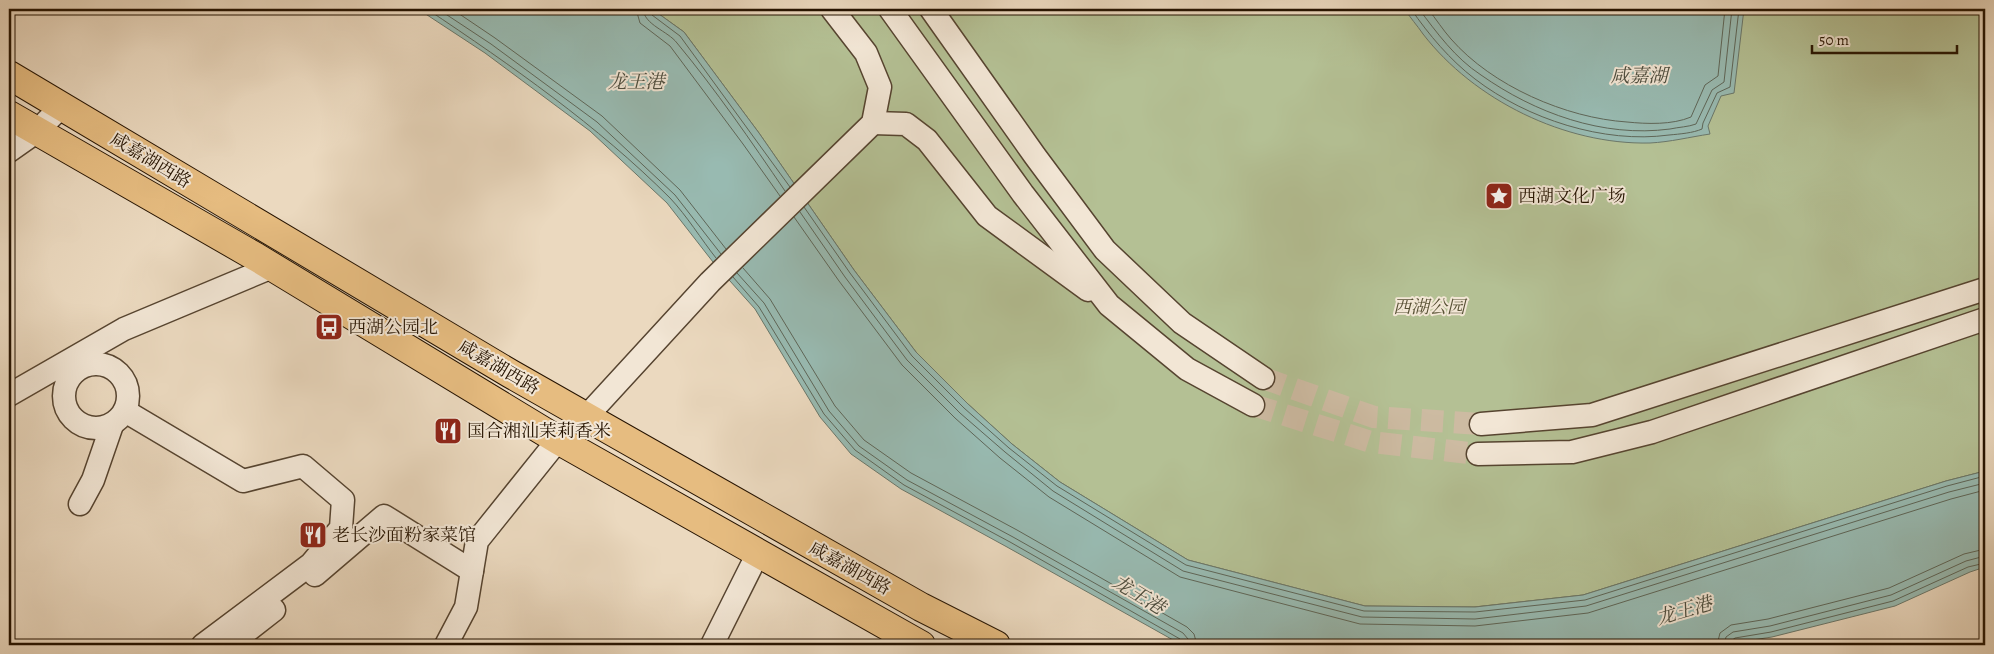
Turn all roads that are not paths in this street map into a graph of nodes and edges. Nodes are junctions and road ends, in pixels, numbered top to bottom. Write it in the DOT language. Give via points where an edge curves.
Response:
graph roads {
  1 [pos="832,9"];
  2 [pos="890,9"];
  3 [pos="932,9"];
  4 [pos="9,75"];
  5 [pos="62,106"];
  6 [pos="9,115"];
  7 [pos="873,123"];
  8 [pos="36,132"];
  9 [pos="9,151"];
  10 [pos="272,267"];
  11 [pos="1985,289"];
  12 [pos="1109,305"];
  13 [pos="1985,319"];
  14 [pos="1263,378"];
  15 [pos="9,395"];
  16 [pos="1253,405"];
  17 [pos="586,417"];
  18 [pos="1481,424"];
  19 [pos="558,440"];
  20 [pos="1478,454"];
  21 [pos="80,504"];
  22 [pos="758,553"];
  23 [pos="472,571"];
  24 [pos="203,645"];
  25 [pos="229,645"];
  26 [pos="446,645"];
  27 [pos="712,645"];
  28 [pos="922,645"];
  29 [pos="996,645"];
  1 -- 7 [label="street" via="866,52 880,87"];
  2 -- 12 [label="street" via="1023,194"];
  3 -- 14 [label="street" via="1105,250 1182,323"];
  4 -- 5 [label="main road, 咸嘉湖西路"];
  5 -- 8 [label="street"];
  5 -- 17 [label="main road, 咸嘉湖西路"];
  6 -- 8 [label="main road, 咸嘉湖西路"];
  7 -- 12 [label="street" via="906,124 927,140 987,216"];
  7 -- 17 [label="street" via="710,282"];
  8 -- 9 [label="street"];
  8 -- 10 [label="main road, 咸嘉湖西路"];
  10 -- 15 [label="street" via="124,329"];
  10 -- 19 [label="main road, 咸嘉湖西路"];
  11 -- 18 [label="street" via="1592,415"];
  12 -- 16 [label="street" via="1188,369"];
  13 -- 20 [label="street" via="1652,432 1572,452"];
  17 -- 29 [label="main road, 咸嘉湖西路" via="921,608"];
  19 -- 22 [label="main road, 咸嘉湖西路"];
  19 -- 23 [label="street" via="477,542"];
  21 -- 24 [label="street" via="118,418 243,481 303,466 343,500 341,528 311,564"];
  22 -- 27 [label="street"];
  22 -- 28 [label="main road, 咸嘉湖西路"];
  23 -- 25 [label="street" via="384,516"];
  23 -- 26 [label="street" via="466,607"];
}
